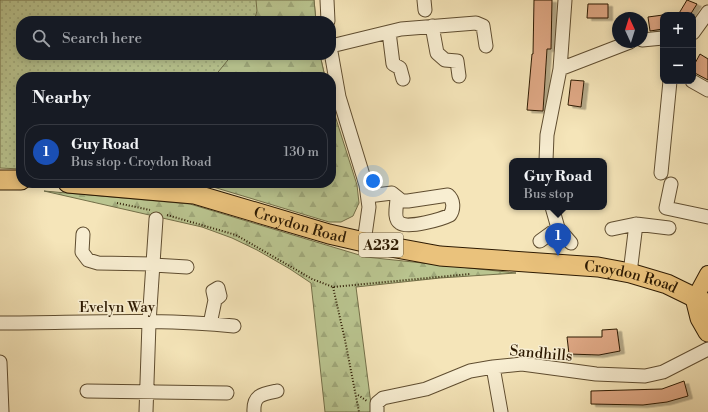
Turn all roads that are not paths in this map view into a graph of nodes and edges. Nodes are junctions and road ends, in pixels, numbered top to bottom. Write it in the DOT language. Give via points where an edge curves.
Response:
graph roads {
  1 [pos="327,0"];
  2 [pos="565,0"];
  3 [pos="708,12"];
  4 [pos="328,16"];
  5 [pos="432,26"];
  6 [pos="696,29"];
  7 [pos="389,32"];
  8 [pos="660,38"];
  9 [pos="648,39"];
  10 [pos="336,45"];
  11 [pos="486,46"];
  12 [pos="614,48"];
  13 [pos="332,60"];
  14 [pos="560,69"];
  15 [pos="335,72"];
  16 [pos="459,76"];
  17 [pos="403,79"];
  18 [pos="336,80"];
  19 [pos="696,83"];
  20 [pos="670,84"];
  21 [pos="708,90"];
  22 [pos="546,158"];
  23 [pos="662,173"];
  24 [pos="0,180"];
  25 [pos="16,180"];
  26 [pos="671,184"];
  27 [pos="115,188"];
  28 [pos="368,196"];
  29 [pos="397,198"];
  30 [pos="553,210"];
  31 [pos="157,215"];
  32 [pos="708,217"];
  33 [pos="636,224"];
  34 [pos="558,228"];
  35 [pos="669,228"];
  36 [pos="612,229"];
  37 [pos="83,234"];
  38 [pos="540,241"];
  39 [pos="364,242"];
  40 [pos="571,243"];
  41 [pos="153,265"];
  42 [pos="187,267"];
  43 [pos="630,273"];
  44 [pos="708,274"];
  45 [pos="215,300"];
  46 [pos="702,301"];
  47 [pos="149,322"];
  48 [pos="0,323"];
  49 [pos="210,324"];
  50 [pos="234,326"];
  51 [pos="708,332"];
  52 [pos="708,349"];
  53 [pos="0,362"];
  54 [pos="493,367"];
  55 [pos="277,390"];
  56 [pos="87,391"];
  57 [pos="147,392"];
  58 [pos="227,393"];
  59 [pos="1,404"];
  60 [pos="376,410"];
  61 [pos="146,412"];
  62 [pos="254,412"];
  63 [pos="501,412"];
  1 -- 4 [label="street"];
  2 -- 14 [label="street"];
  3 -- 6 [label="street"];
  5 -- 7 [label="street"];
  5 -- 11 [label="street" via="480,24 485,30"];
  5 -- 16 [label="street" via="437,53 445,60 457,61"];
  7 -- 10 [label="street"];
  7 -- 17 [label="street" via="393,64 400,68"];
  8 -- 9 [label="street"];
  12 -- 14 [label="street"];
  13 -- 15 [label="street"];
  14 -- 22 [label="street" via="547,135"];
  18 -- 28 [label="street"];
  19 -- 21 [label="street"];
  20 -- 23 [label="street"];
  24 -- 25 [label="highway"];
  26 -- 32 [label="street" via="666,208"];
  27 -- 39 [label="highway, Croydon Road / A232" via="194,194"];
  28 -- 29 [label="street" via="392,193"];
  28 -- 39 [label="street" via="368,223"];
  30 -- 34 [label="street"];
  31 -- 41 [label="street"];
  33 -- 35 [label="street"];
  33 -- 36 [label="street"];
  33 -- 43 [label="street"];
  34 -- 38 [label="street"];
  34 -- 40 [label="street"];
  37 -- 41 [label="street" via="82,252 88,260 98,263"];
  39 -- 43 [label="highway, Croydon Road / A232" via="440,256 598,267"];
  41 -- 42 [label="street"];
  41 -- 47 [label="street"];
  43 -- 46 [label="highway, Croydon Road / A232" via="667,284"];
  44 -- 46 [label="main road"];
  45 -- 49 [label="street"];
  46 -- 51 [label="highway, Croydon Road" via="700,318"];
  47 -- 48 [label="street, Evelyn Way"];
  47 -- 49 [label="street, Evelyn Way"];
  47 -- 57 [label="street"];
  49 -- 50 [label="street, Evelyn Way"];
  52 -- 54 [label="street, Sandhills" via="663,372 635,376 596,374 522,364"];
  53 -- 59 [label="street"];
  54 -- 60 [label="street, Sandhills" via="470,371 426,389 383,398 377,403"];
  54 -- 63 [label="street"];
  55 -- 62 [label="street" via="259,394"];
  56 -- 57 [label="street"];
  57 -- 58 [label="street"];
  57 -- 61 [label="street"];
}
